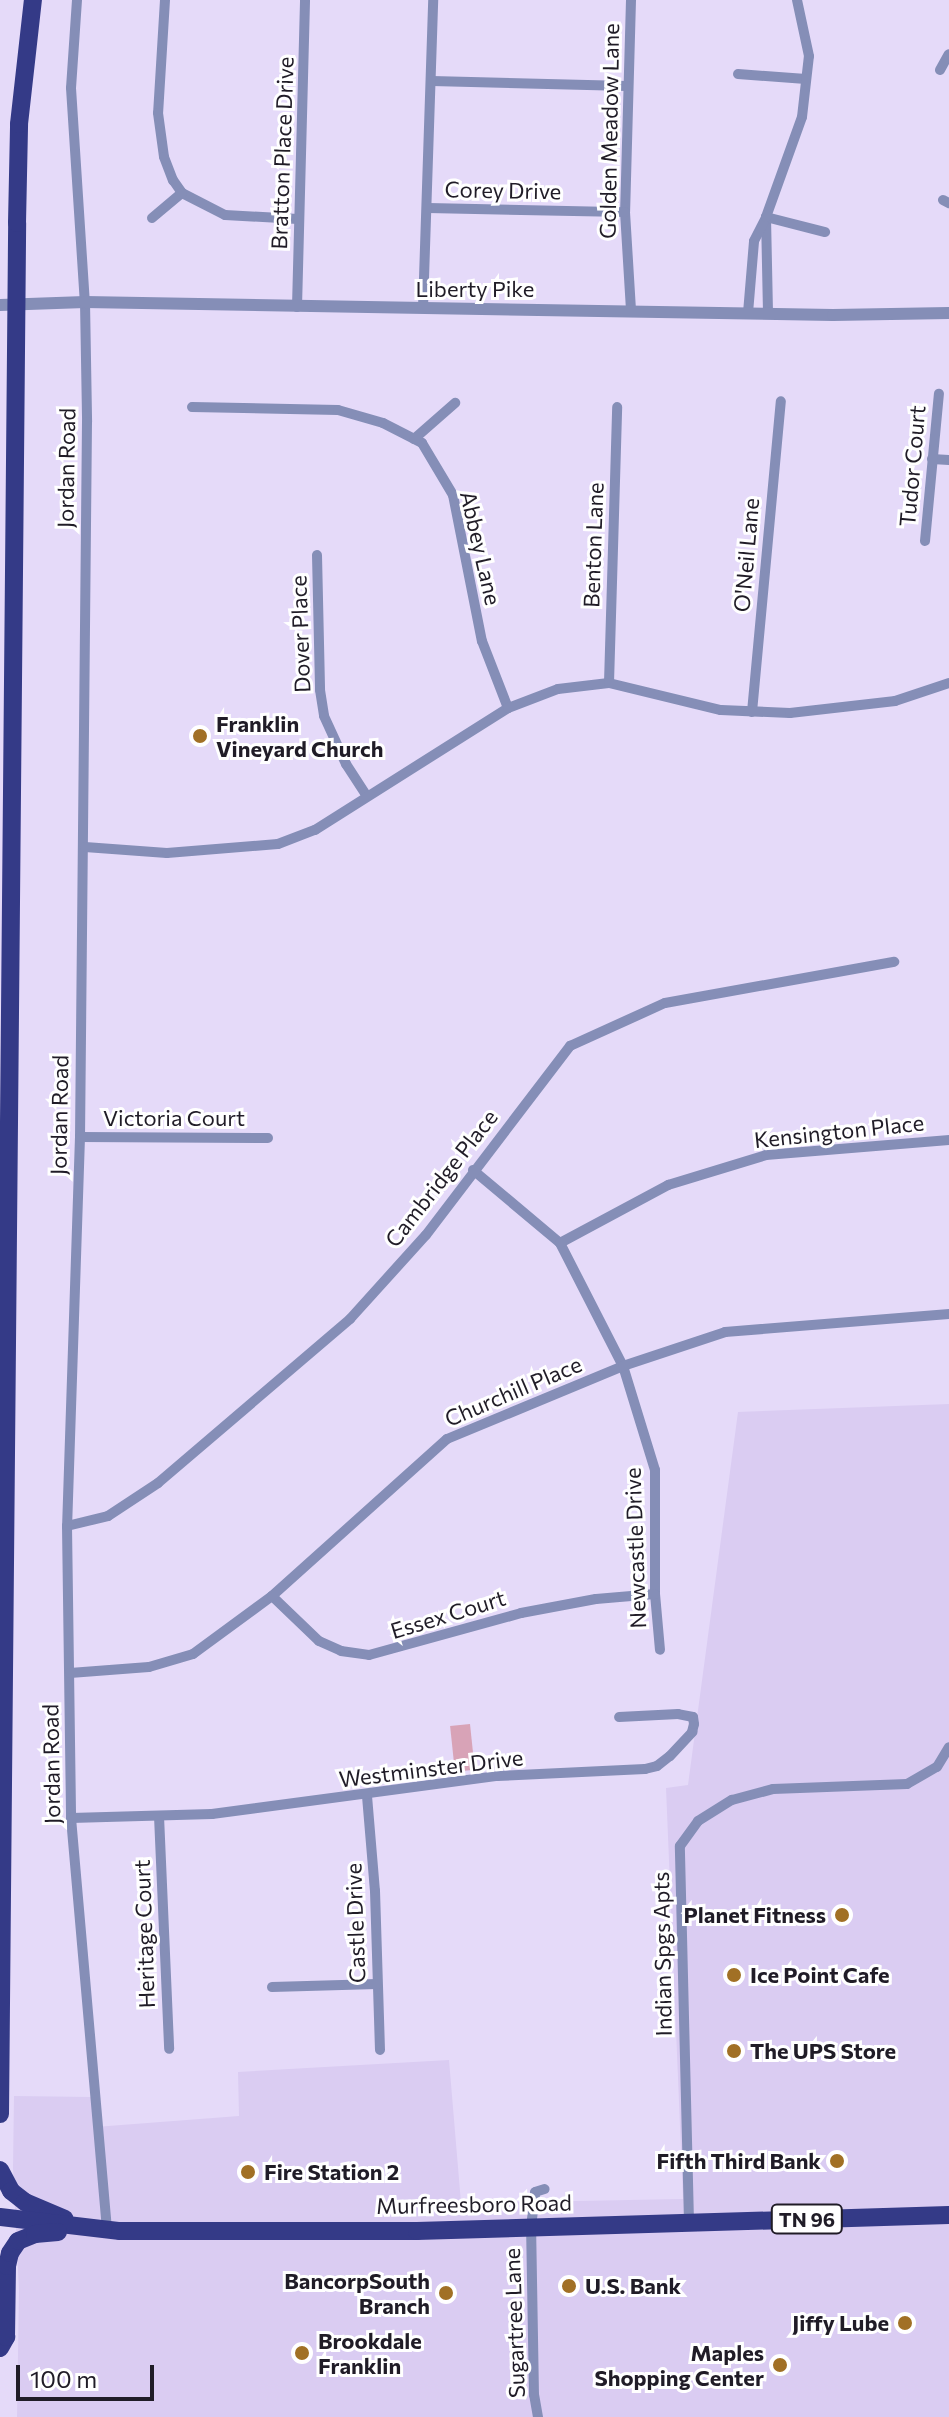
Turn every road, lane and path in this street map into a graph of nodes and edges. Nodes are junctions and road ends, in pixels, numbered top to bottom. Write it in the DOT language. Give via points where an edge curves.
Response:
graph roads {
  1 [pos="33,0"];
  2 [pos="77,0"];
  3 [pos="165,0"];
  4 [pos="305,0"];
  5 [pos="433,0"];
  6 [pos="631,0"];
  7 [pos="797,0"];
  8 [pos="949,54"];
  9 [pos="940,70"];
  10 [pos="738,74"];
  11 [pos="806,79"];
  12 [pos="432,81"];
  13 [pos="627,86"];
  14 [pos="182,193"];
  15 [pos="428,208"];
  16 [pos="625,212"];
  17 [pos="766,217"];
  18 [pos="152,218"];
  19 [pos="298,219"];
  20 [pos="825,232"];
  21 [pos="85,302"];
  22 [pos="8,305"];
  23 [pos="297,307"];
  24 [pos="423,308"];
  25 [pos="631,310"];
  26 [pos="748,313"];
  27 [pos="949,313"];
  28 [pos="768,314"];
  29 [pos="939,394"];
  30 [pos="781,401"];
  31 [pos="455,403"];
  32 [pos="192,407"];
  33 [pos="617,407"];
  34 [pos="414,439"];
  35 [pos="932,459"];
  36 [pos="949,460"];
  37 [pos="925,541"];
  38 [pos="317,555"];
  39 [pos="609,683"];
  40 [pos="949,683"];
  41 [pos="508,708"];
  42 [pos="752,712"];
  43 [pos="367,796"];
  44 [pos="85,847"];
  45 [pos="894,962"];
  46 [pos="80,1137"];
  47 [pos="268,1138"];
  48 [pos="949,1140"];
  49 [pos="473,1170"];
  50 [pos="560,1243"];
  51 [pos="949,1314"];
  52 [pos="623,1366"];
  53 [pos="67,1526"];
  54 [pos="655,1594"];
  55 [pos="272,1596"];
  56 [pos="660,1650"];
  57 [pos="70,1673"];
  58 [pos="619,1717"];
  59 [pos="949,1747"];
  60 [pos="367,1796"];
  61 [pos="159,1816"];
  62 [pos="71,1818"];
  63 [pos="377,1984"];
  64 [pos="272,1987"];
  65 [pos="169,2049"];
  66 [pos="380,2050"];
  67 [pos="0,2114"];
  68 [pos="0,2170"];
  69 [pos="545,2189"];
  70 [pos="949,2215"];
  71 [pos="0,2217"];
  72 [pos="689,2222"];
  73 [pos="531,2227"];
  74 [pos="98,2230"];
  75 [pos="0,2348"];
  76 [pos="538,2417"];
  1 -- 22 [label="highway"];
  2 -- 21 [label="street, Jordan Road" via="71,88"];
  3 -- 14 [label="street" via="158,113 164,157"];
  4 -- 19 [label="street, Bratton Place Drive"];
  5 -- 12 [label="street"];
  6 -- 13 [label="street, Golden Meadow Lane"];
  7 -- 11 [label="street" via="807,38"];
  8 -- 9 [label="street"];
  10 -- 11 [label="street"];
  11 -- 17 [label="street" via="799,128"];
  12 -- 13 [label="street"];
  12 -- 15 [label="street"];
  13 -- 16 [label="street, Golden Meadow Lane"];
  14 -- 18 [label="street"];
  14 -- 19 [label="street" via="225,215"];
  15 -- 16 [label="street, Corey Drive"];
  15 -- 24 [label="street"];
  16 -- 25 [label="street, Golden Meadow Lane"];
  17 -- 20 [label="street"];
  17 -- 26 [label="street" via="754,241"];
  17 -- 28 [label="street"];
  19 -- 23 [label="street, Bratton Place Drive"];
  21 -- 22 [label="street, Liberty Pike"];
  21 -- 23 [label="street, Liberty Pike"];
  21 -- 44 [label="street, Jordan Road"];
  22 -- 67 [label="highway"];
  23 -- 24 [label="street, Liberty Pike"];
  24 -- 25 [label="street, Liberty Pike"];
  25 -- 26 [label="street, Liberty Pike"];
  26 -- 28 [label="street, Liberty Pike"];
  27 -- 28 [label="street, Liberty Pike"];
  29 -- 35 [label="street, Tudor Court"];
  30 -- 42 [label="street, O'Neil Lane"];
  31 -- 34 [label="street"];
  32 -- 34 [label="street, Abbey Lane" via="338,410"];
  33 -- 39 [label="street, Benton Lane"];
  34 -- 41 [label="street, Abbey Lane" via="422,443 453,495 482,641"];
  35 -- 36 [label="street"];
  35 -- 37 [label="street, Tudor Court"];
  38 -- 43 [label="street, Dover Place" via="324,716"];
  39 -- 41 [label="street" via="558,689"];
  39 -- 42 [label="street" via="721,710"];
  40 -- 42 [label="street" via="868,706"];
  41 -- 43 [label="street"];
  43 -- 44 [label="street" via="315,830 278,844 167,853"];
  44 -- 46 [label="street, Jordan Road"];
  45 -- 49 [label="street, Cambridge Place" via="665,1003 570,1046"];
  46 -- 47 [label="street, Victoria Court"];
  46 -- 53 [label="street, Jordan Road"];
  48 -- 50 [label="street, Kensington Place" via="766,1155 668,1185"];
  49 -- 50 [label="street, Newcastle Drive"];
  49 -- 53 [label="street, Cambridge Place" via="426,1235 350,1319 158,1483 108,1516"];
  50 -- 52 [label="street, Newcastle Drive"];
  51 -- 52 [label="street, Churchill Place" via="725,1332"];
  52 -- 54 [label="street, Newcastle Drive" via="655,1470"];
  52 -- 55 [label="street, Churchill Place" via="447,1439"];
  53 -- 57 [label="street, Jordan Road"];
  54 -- 55 [label="street, Essex Court" via="521,1613 369,1655 319,1641"];
  54 -- 56 [label="street, Newcastle Drive"];
  55 -- 57 [label="street, Churchill Place" via="193,1654 149,1667"];
  57 -- 62 [label="street, Jordan Road"];
  58 -- 60 [label="street, Westminster Drive" via="678,1714 693,1717 694,1724 670,1756 645,1769 497,1776"];
  59 -- 72 [label="street, Indian Spgs Apts" via="937,1767 907,1784 773,1789 732,1800 698,1821 680,1846"];
  60 -- 61 [label="street, Westminster Drive"];
  60 -- 63 [label="street, Castle Drive"];
  61 -- 62 [label="street, Westminster Drive"];
  61 -- 65 [label="street, Heritage Court"];
  62 -- 74 [label="street, Jordan Road"];
  63 -- 64 [label="street"];
  63 -- 66 [label="street, Castle Drive"];
  68 -- 74 [label="highway" via="11,2191 25,2202"];
  69 -- 73 [label="street, Sugartree Lane" via="535,2192"];
  70 -- 72 [label="highway, Murfreesboro Road / TN 96"];
  71 -- 74 [label="highway, Murfreesboro Road / TN 96"];
  72 -- 73 [label="highway, Murfreesboro Road / TN 96"];
  73 -- 74 [label="highway, Murfreesboro Road / TN 96"];
  73 -- 76 [label="street, Sugartree Lane"];
  74 -- 75 [label="highway" via="35,2234 18,2241 7,2266 6,2337"];
}
